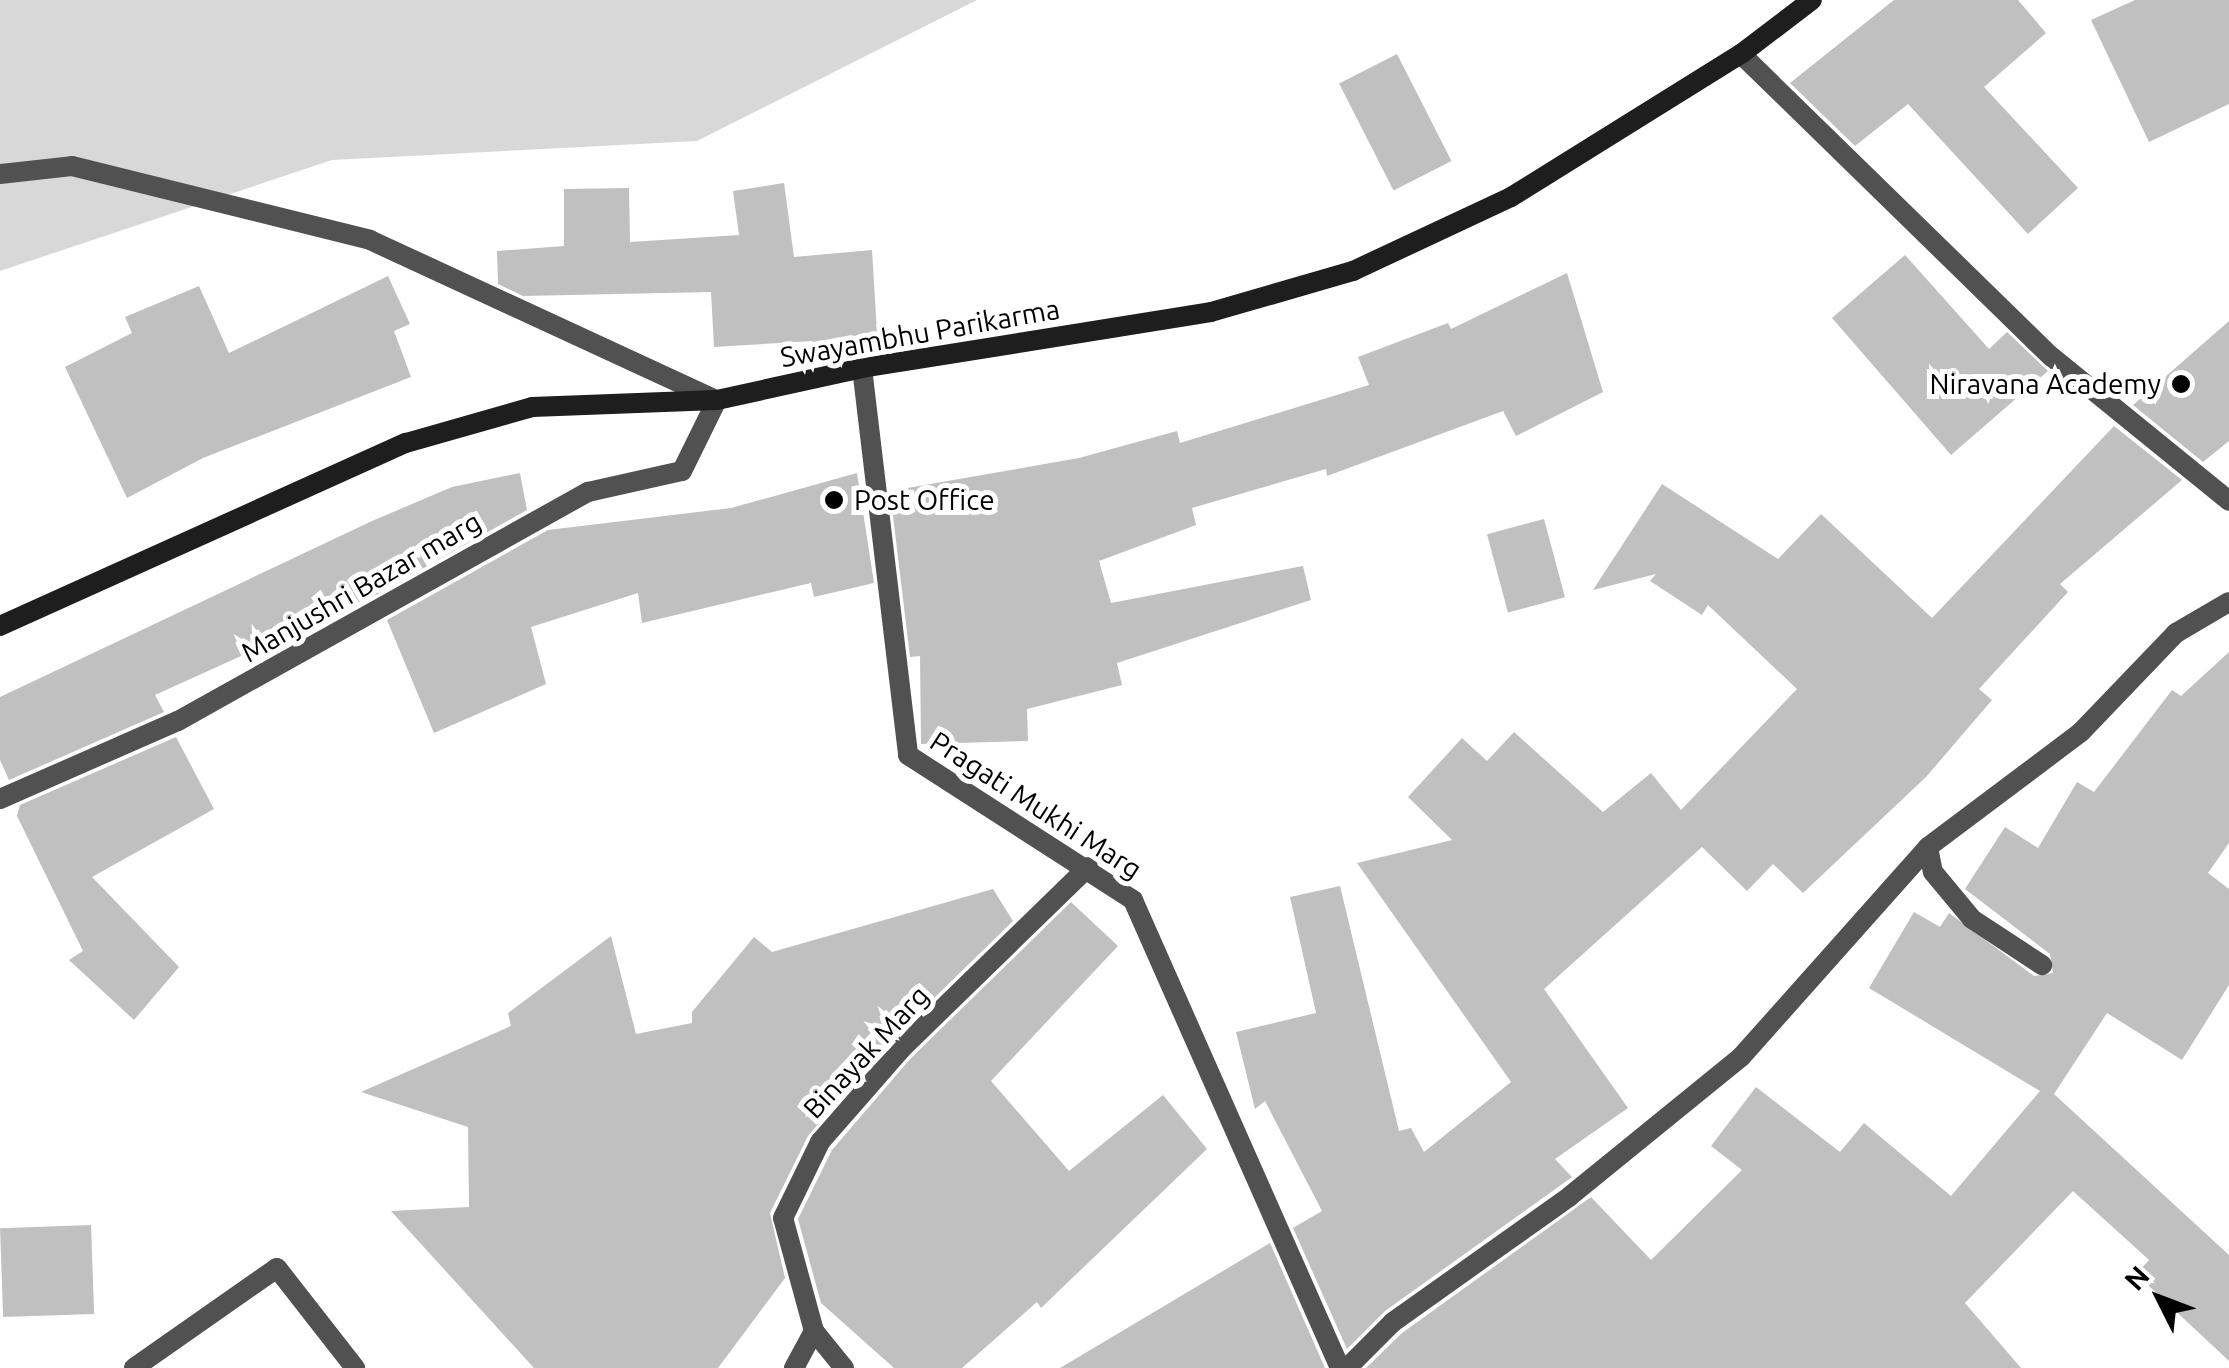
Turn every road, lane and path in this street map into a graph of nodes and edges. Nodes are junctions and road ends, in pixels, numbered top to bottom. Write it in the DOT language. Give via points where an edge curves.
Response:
graph roads {
  1 [pos="1812,0"];
  2 [pos="1741,54"];
  3 [pos="0,174"];
  4 [pos="862,368"];
  5 [pos="717,400"];
  6 [pos="2229,501"];
  7 [pos="2229,602"];
  8 [pos="0,626"];
  9 [pos="0,799"];
  10 [pos="1928,847"];
  11 [pos="1088,867"];
  12 [pos="2042,965"];
  13 [pos="814,1332"];
  14 [pos="134,1368"];
  15 [pos="355,1368"];
  16 [pos="794,1368"];
  17 [pos="844,1368"];
  18 [pos="1344,1368"];
  1 -- 2 [label="main road, Swayambhu Parikarma"];
  2 -- 4 [label="main road, Swayambhu Parikarma" via="1511,198 1353,271 1212,312"];
  2 -- 6 [label="street" via="2052,357"];
  3 -- 5 [label="street" via="72,166 370,240"];
  4 -- 5 [label="main road, Swayambhu Parikarma"];
  4 -- 11 [label="street, Pragati Mukhi Marg" via="908,756"];
  5 -- 8 [label="main road, Swayambhu Parikarma" via="532,407 406,444"];
  5 -- 9 [label="street, Manjushri Bazar marg" via="682,471 588,492 195,712"];
  7 -- 10 [label="street" via="2176,633 2081,732"];
  10 -- 12 [label="street" via="1933,872 1972,919"];
  10 -- 18 [label="street" via="1741,1057 1570,1196 1392,1322"];
  11 -- 13 [label="street, Binayak Marg" via="901,1049 820,1142 783,1218"];
  11 -- 18 [label="street, Pragati Mukhi Marg" via="1134,900"];
  13 -- 16 [label="street"];
  13 -- 17 [label="street, Binayak Marg"];
  14 -- 15 [label="street" via="277,1268"];
}
